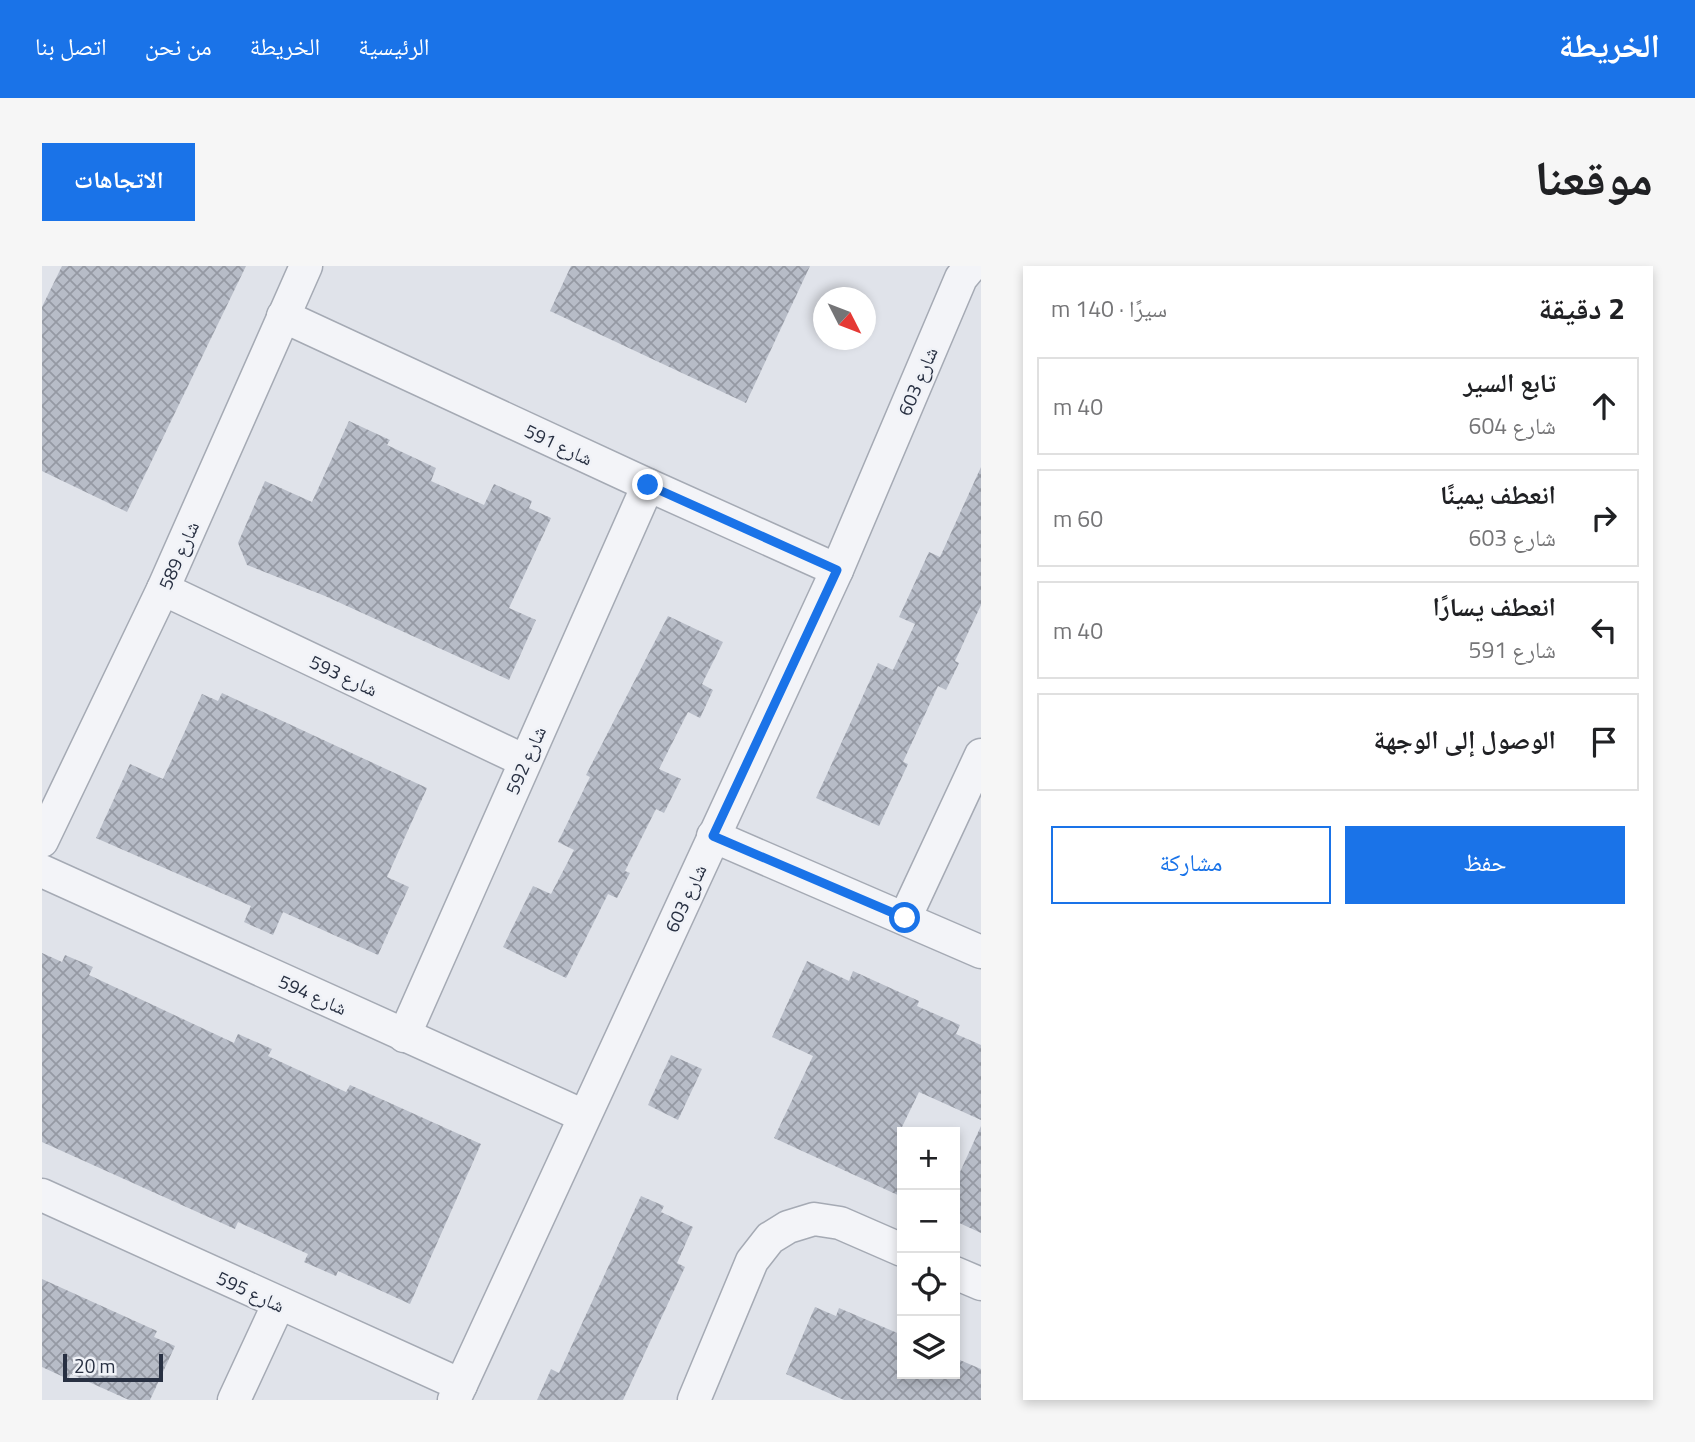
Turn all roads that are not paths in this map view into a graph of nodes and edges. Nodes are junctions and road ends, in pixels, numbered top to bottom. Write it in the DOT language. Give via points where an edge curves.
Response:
graph roads {
  1 [pos="306,266"];
  2 [pos="964,270"];
  3 [pos="283,316"];
  4 [pos="648,485"];
  5 [pos="837,570"];
  6 [pos="163,589"];
  7 [pos="981,755"];
  8 [pos="525,761"];
  9 [pos="713,836"];
  10 [pos="42,841"];
  11 [pos="42,871"];
  12 [pos="905,918"];
  13 [pos="981,952"];
  14 [pos="404,1036"];
  15 [pos="584,1116"];
  16 [pos="42,1195"];
  17 [pos="897,1248"];
  18 [pos="960,1275"];
  19 [pos="981,1284"];
  20 [pos="279,1303"];
  21 [pos="458,1392"];
  22 [pos="234,1400"];
  23 [pos="694,1400"];
  1 -- 3 [label="street, شارع 589"];
  2 -- 5 [label="street, شارع 603"];
  3 -- 4 [label="street, شارع 591"];
  3 -- 6 [label="street, شارع 589"];
  4 -- 5 [label="street, شارع 591"];
  4 -- 8 [label="street, شارع 592"];
  5 -- 9 [label="street, شارع 603"];
  6 -- 8 [label="street, شارع 593"];
  6 -- 10 [label="street, شارع 589"];
  7 -- 12 [label="street"];
  8 -- 14 [label="street, شارع 592"];
  9 -- 12 [label="street"];
  9 -- 15 [label="street, شارع 603"];
  11 -- 14 [label="street, شارع 594"];
  12 -- 13 [label="street"];
  14 -- 15 [label="street, شارع 594"];
  15 -- 21 [label="street, شارع 603"];
  16 -- 20 [label="street, شارع 595"];
  17 -- 23 [label="street" via="840,1223 814,1219 770,1238 752,1261"];
  18 -- 19 [label="street"];
  20 -- 21 [label="street, شارع 595"];
  20 -- 22 [label="street"];
}
